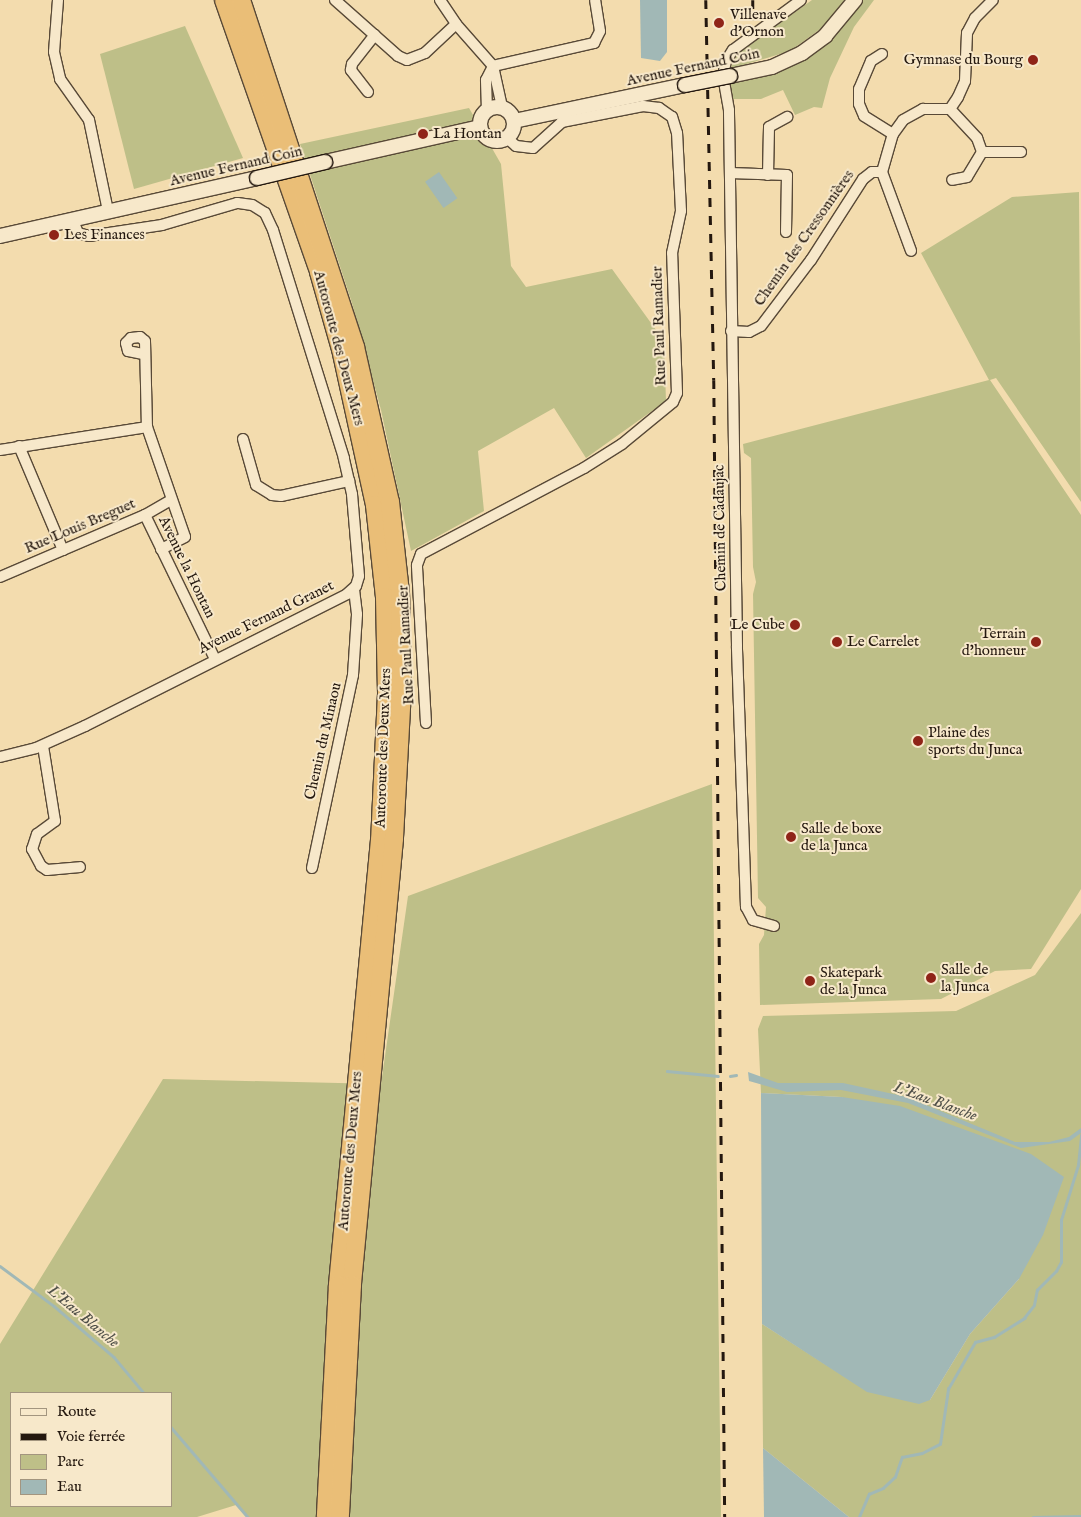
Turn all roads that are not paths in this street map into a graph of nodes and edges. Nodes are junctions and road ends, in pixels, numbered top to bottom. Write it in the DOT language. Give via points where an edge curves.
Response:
graph roads {
  1 [pos="58,0"];
  2 [pos="224,0"];
  3 [pos="240,0"];
  4 [pos="336,0"];
  5 [pos="440,0"];
  6 [pos="595,0"];
  7 [pos="801,0"];
  8 [pos="856,0"];
  9 [pos="993,0"];
  10 [pos="456,24"];
  11 [pos="374,35"];
  12 [pos="882,54"];
  13 [pos="493,66"];
  14 [pos="368,92"];
  15 [pos="502,107"];
  16 [pos="950,109"];
  17 [pos="487,110"];
  18 [pos="787,117"];
  19 [pos="514,121"];
  20 [pos="480,127"];
  21 [pos="894,134"];
  22 [pos="507,138"];
  23 [pos="982,152"];
  24 [pos="1021,152"];
  25 [pos="882,172"];
  26 [pos="730,173"];
  27 [pos="768,175"];
  28 [pos="952,180"];
  29 [pos="108,211"];
  30 [pos="73,220"];
  31 [pos="786,232"];
  32 [pos="0,236"];
  33 [pos="912,251"];
  34 [pos="731,331"];
  35 [pos="143,354"];
  36 [pos="147,427"];
  37 [pos="243,439"];
  38 [pos="19,446"];
  39 [pos="0,450"];
  40 [pos="349,481"];
  41 [pos="171,500"];
  42 [pos="145,515"];
  43 [pos="161,549"];
  44 [pos="63,550"];
  45 [pos="0,577"];
  46 [pos="354,589"];
  47 [pos="215,659"];
  48 [pos="426,723"];
  49 [pos="43,746"];
  50 [pos="0,758"];
  51 [pos="80,867"];
  52 [pos="312,868"];
  53 [pos="774,926"];
  54 [pos="326,1517"];
  55 [pos="340,1517"];
  1 -- 29 [label="street" via="54,52 60,79 89,120"];
  2 -- 54 [label="highway, Autoroute des Deux Mers" via="319,272 341,350 376,506 385,597 387,694 380,840 338,1285"];
  3 -- 55 [label="highway, Autoroute des Deux Mers" via="356,347 390,502 400,592 402,690 394,839 352,1285"];
  4 -- 11 [label="street"];
  5 -- 10 [label="street"];
  6 -- 13 [label="street" via="600,31 594,43"];
  7 -- 26 [label="street, Chemin de Cadaujac" via="729,55 723,76 729,110"];
  8 -- 19 [label="main road, Avenue Fernand Coin, bridge" via="825,36 802,53 766,69"];
  9 -- 16 [label="street" via="975,18 967,33 966,81"];
  10 -- 11 [label="street" via="426,53 407,60"];
  10 -- 13 [label="street"];
  11 -- 14 [label="street" via="351,70"];
  12 -- 21 [label="street" via="871,61 859,90 859,104 864,116"];
  13 -- 15 [label="street"];
  13 -- 17 [label="street" via="486,80"];
  15 -- 17 [label="main road"];
  15 -- 19 [label="main road" via="510,112"];
  16 -- 21 [label="street" via="917,110 903,120"];
  16 -- 23 [label="street" via="977,138"];
  17 -- 20 [label="main road" via="481,118"];
  18 -- 27 [label="street" via="768,127"];
  19 -- 22 [label="main road" via="513,131"];
  20 -- 22 [label="main road" via="489,139"];
  20 -- 29 [label="main road, Avenue Fernand Coin, bridge"];
  21 -- 25 [label="street"];
  22 -- 48 [label="street, Rue Paul Ramadier" via="516,146 532,148 562,122 643,106 659,108 672,117 677,133 681,211 672,260 677,393 673,402 622,444 584,468 421,554 417,565"];
  23 -- 24 [label="street"];
  23 -- 28 [label="street" via="967,177"];
  25 -- 33 [label="street"];
  25 -- 34 [label="street, Chemin des Cressonnières" via="872,172 863,179 811,260 761,326 749,332"];
  26 -- 27 [label="street"];
  26 -- 34 [label="street, Chemin de Cadaujac"];
  27 -- 31 [label="street" via="787,175"];
  29 -- 30 [label="main road, Avenue Fernand Coin"];
  30 -- 32 [label="main road, Avenue Fernand Coin"];
  30 -- 40 [label="street, Avenue Fernand Granet" via="78,233 88,236 162,225 237,203 262,210 273,230"];
  34 -- 53 [label="street, Chemin de Cadaujac" via="746,907 753,920"];
  35 -- 36 [label="street"];
  36 -- 38 [label="street"];
  36 -- 41 [label="street"];
  37 -- 40 [label="street" via="256,484 272,495 281,496"];
  38 -- 39 [label="street"];
  38 -- 44 [label="street"];
  40 -- 46 [label="street, Avenue Fernand Granet" via="359,556 359,576"];
  41 -- 42 [label="street, Rue Louis Breguet"];
  41 -- 43 [label="street" via="185,538"];
  42 -- 43 [label="street, Avenue la Hontan"];
  42 -- 44 [label="street, Rue Louis Breguet"];
  43 -- 47 [label="street, Avenue la Hontan"];
  44 -- 45 [label="street, Rue Louis Breguet"];
  46 -- 47 [label="street, Avenue Fernand Granet"];
  46 -- 52 [label="street, Chemin du Minaou" via="357,614 353,675"];
  47 -- 49 [label="street, Avenue Fernand Granet"];
  49 -- 50 [label="street, Avenue Fernand Granet"];
  49 -- 51 [label="street" via="49,796 56,812 55,820 38,834 32,848 40,866 47,870"];
}
